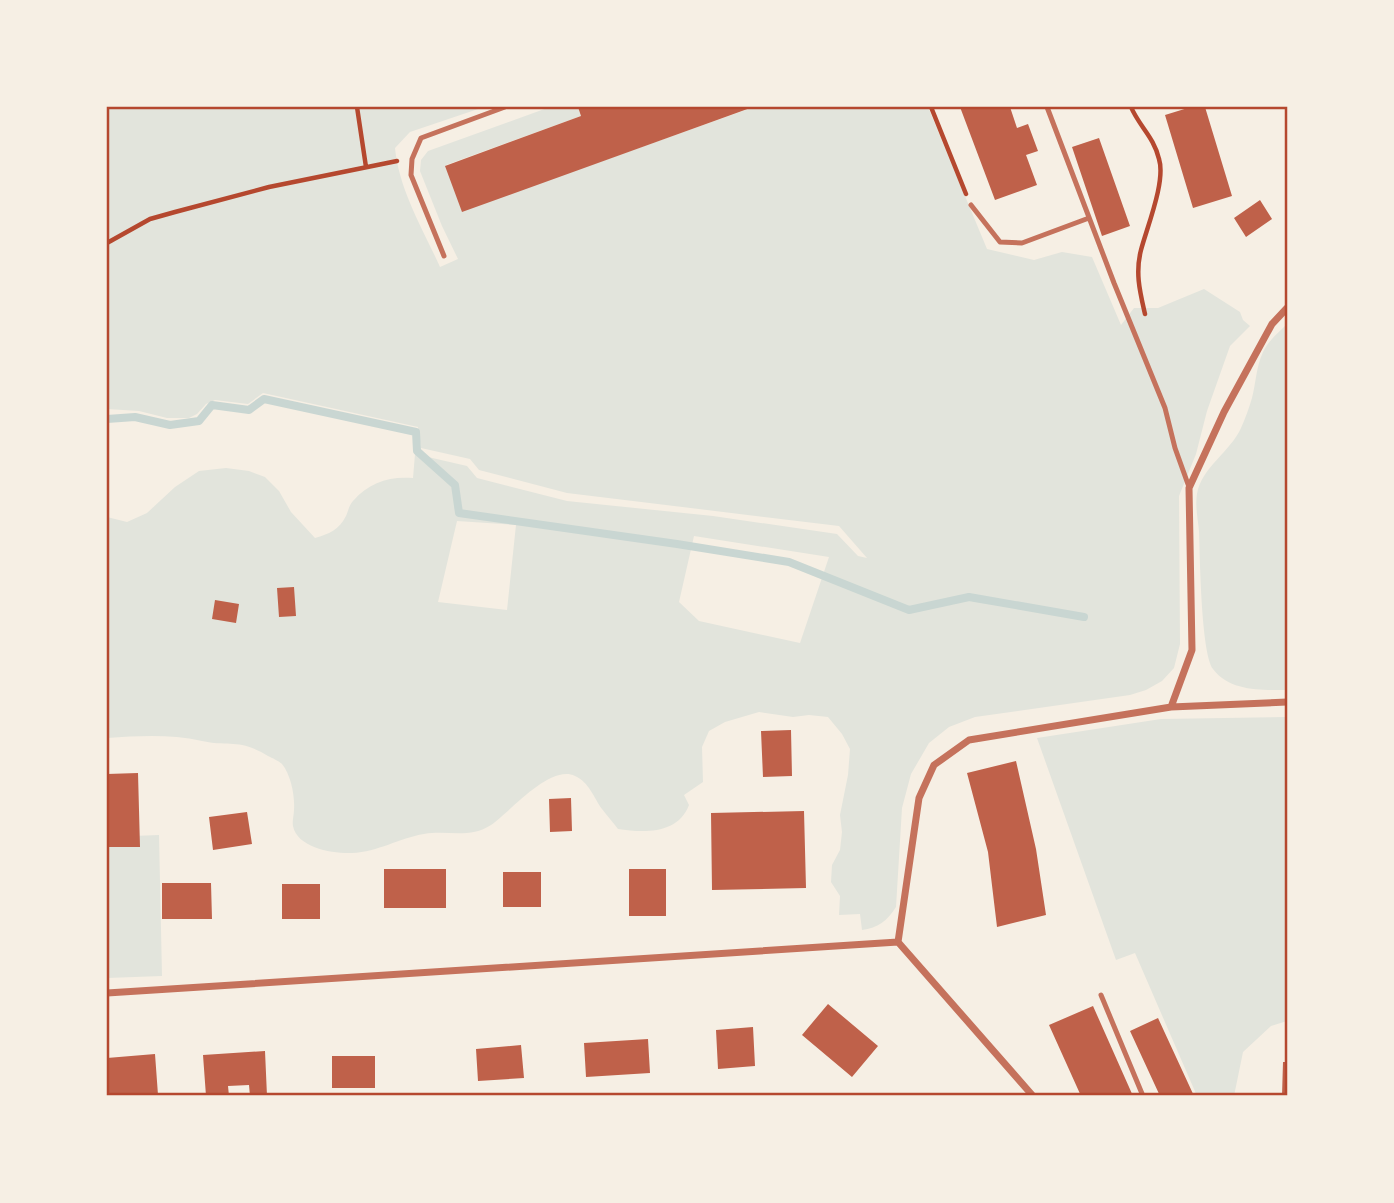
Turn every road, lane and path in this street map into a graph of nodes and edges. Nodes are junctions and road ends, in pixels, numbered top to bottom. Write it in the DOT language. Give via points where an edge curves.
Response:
graph roads {
  1 [pos="357,107"];
  2 [pos="505,107"];
  3 [pos="931,107"];
  4 [pos="1047,107"];
  5 [pos="1131,107"];
  6 [pos="412,159"];
  7 [pos="366,167"];
  8 [pos="971,205"];
  9 [pos="1089,218"];
  10 [pos="107,243"];
  11 [pos="444,256"];
  12 [pos="1287,308"];
  13 [pos="1138,341"];
  14 [pos="1189,488"];
  15 [pos="1287,702"];
  16 [pos="1171,707"];
  17 [pos="898,942"];
  18 [pos="107,993"];
  19 [pos="1101,995"];
  20 [pos="1033,1096"];
  21 [pos="1143,1096"];
  1 -- 7 [label="path"];
  2 -- 6 [label="lane" via="421,138"];
  3 -- 8 [label="path"];
  4 -- 9 [label="lane"];
  5 -- 13 [label="path" via="1151,136 1161,162 1139,261 1137,280 1147,321"];
  6 -- 7 [label="path"];
  6 -- 11 [label="lane" via="411,175"];
  7 -- 10 [label="path" via="150,219"];
  8 -- 9 [label="lane" via="1000,242 1022,243"];
  9 -- 13 [label="lane"];
  12 -- 14 [label="street" via="1272,324 1224,412"];
  13 -- 14 [label="lane" via="1165,408"];
  14 -- 16 [label="street" via="1192,650"];
  15 -- 16 [label="street"];
  16 -- 17 [label="street" via="969,740 934,765 919,798"];
  17 -- 18 [label="street"];
  17 -- 20 [label="street"];
  19 -- 21 [label="lane"];
}
